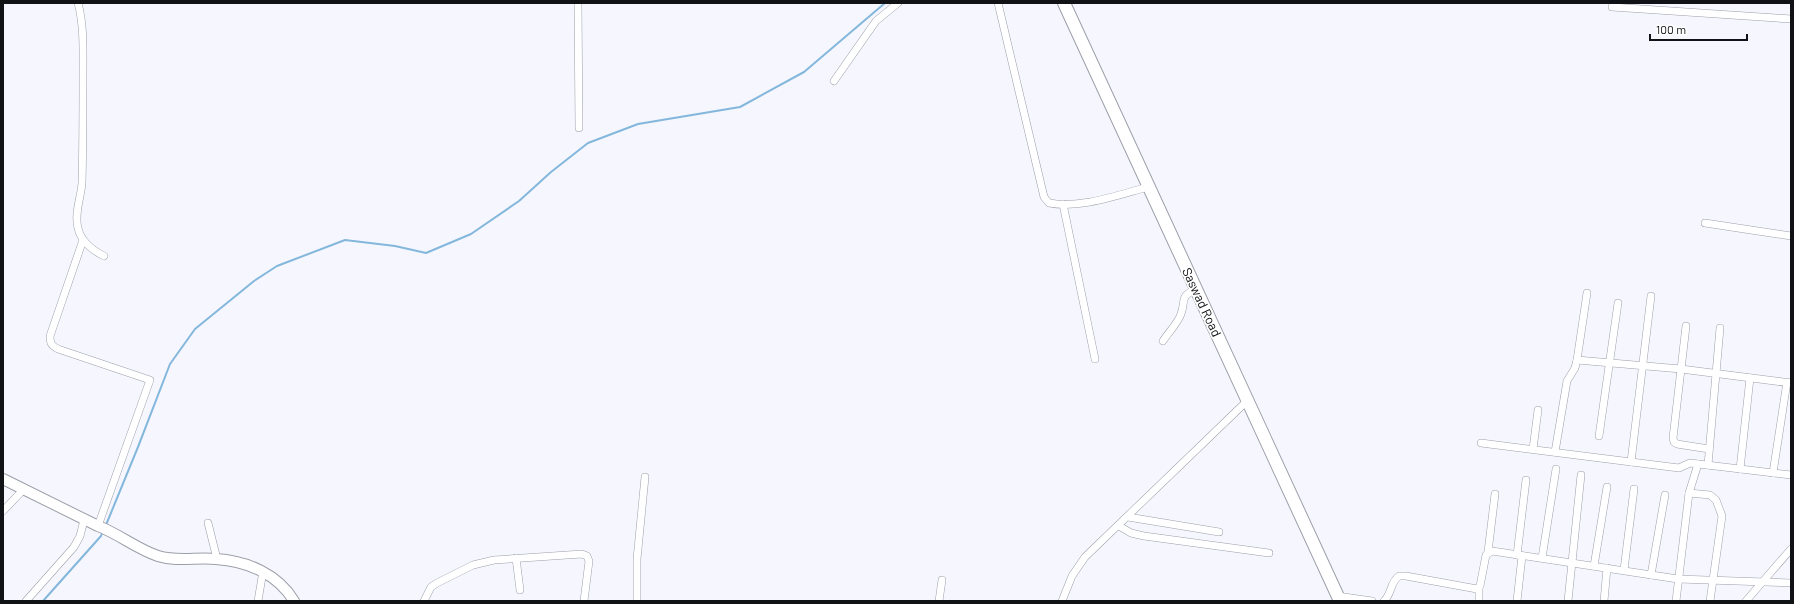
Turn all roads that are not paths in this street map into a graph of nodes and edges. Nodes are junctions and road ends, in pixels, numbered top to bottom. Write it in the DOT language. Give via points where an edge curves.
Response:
graph roads {
  1 [pos="578,3"];
  2 [pos="898,3"];
  3 [pos="998,3"];
  4 [pos="1064,3"];
  5 [pos="77,4"];
  6 [pos="1612,7"];
  7 [pos="1791,19"];
  8 [pos="834,81"];
  9 [pos="579,128"];
  10 [pos="1148,187"];
  11 [pos="1063,204"];
  12 [pos="1705,223"];
  13 [pos="1791,236"];
  14 [pos="83,240"];
  15 [pos="104,256"];
  16 [pos="1196,289"];
  17 [pos="1587,293"];
  18 [pos="1651,296"];
  19 [pos="1618,303"];
  20 [pos="1686,326"];
  21 [pos="1720,328"];
  22 [pos="1163,341"];
  23 [pos="1095,359"];
  24 [pos="1577,360"];
  25 [pos="1609,363"];
  26 [pos="1642,366"];
  27 [pos="1681,369"];
  28 [pos="1716,374"];
  29 [pos="1750,378"];
  30 [pos="1789,382"];
  31 [pos="1247,401"];
  32 [pos="1538,410"];
  33 [pos="1599,436"];
  34 [pos="1480,442"];
  35 [pos="1534,449"];
  36 [pos="1709,450"];
  37 [pos="1555,452"];
  38 [pos="1631,462"];
  39 [pos="1698,464"];
  40 [pos="1708,465"];
  41 [pos="1556,468"];
  42 [pos="1740,469"];
  43 [pos="1773,473"];
  44 [pos="1581,475"];
  45 [pos="1791,475"];
  46 [pos="645,476"];
  47 [pos="3,480"];
  48 [pos="1526,480"];
  49 [pos="1607,487"];
  50 [pos="1634,489"];
  51 [pos="24,490"];
  52 [pos="1690,493"];
  53 [pos="1495,494"];
  54 [pos="1665,495"];
  55 [pos="3,511"];
  56 [pos="1128,517"];
  57 [pos="84,520"];
  58 [pos="208,523"];
  59 [pos="1119,526"];
  60 [pos="99,527"];
  61 [pos="1219,532"];
  62 [pos="1791,549"];
  63 [pos="1270,552"];
  64 [pos="1488,552"];
  65 [pos="1519,555"];
  66 [pos="516,558"];
  67 [pos="1542,558"];
  68 [pos="217,559"];
  69 [pos="1573,563"];
  70 [pos="1594,566"];
  71 [pos="1607,568"];
  72 [pos="1624,570"];
  73 [pos="263,571"];
  74 [pos="1651,575"];
  75 [pos="1678,578"];
  76 [pos="942,580"];
  77 [pos="1712,580"];
  78 [pos="1761,583"];
  79 [pos="1791,583"];
  80 [pos="1479,588"];
  81 [pos="520,590"];
  82 [pos="1339,598"];
  83 [pos="26,601"];
  84 [pos="258,601"];
  85 [pos="294,601"];
  86 [pos="424,601"];
  87 [pos="584,601"];
  88 [pos="637,601"];
  89 [pos="939,601"];
  90 [pos="1062,601"];
  91 [pos="1372,601"];
  92 [pos="1384,601"];
  93 [pos="1479,601"];
  94 [pos="1517,601"];
  95 [pos="1568,601"];
  96 [pos="1604,601"];
  97 [pos="1676,601"];
  98 [pos="1710,601"];
  99 [pos="1746,601"];
  1 -- 9 [label="street"];
  2 -- 8 [label="street" via="876,21"];
  3 -- 11 [label="street" via="1044,197 1049,203"];
  4 -- 10 [label="highway, Saswad Road"];
  5 -- 14 [label="street" via="83,26 83,137 81,196 77,223"];
  6 -- 7 [label="street"];
  10 -- 11 [label="street" via="1110,198"];
  10 -- 16 [label="highway, Saswad Road"];
  11 -- 23 [label="street"];
  12 -- 13 [label="street"];
  14 -- 15 [label="street"];
  14 -- 60 [label="street" via="50,342 58,349 150,380"];
  16 -- 22 [label="street" via="1184,297 1181,315"];
  16 -- 31 [label="highway, Saswad Road"];
  17 -- 24 [label="street"];
  18 -- 26 [label="street"];
  19 -- 25 [label="street"];
  20 -- 27 [label="street"];
  21 -- 28 [label="street"];
  24 -- 25 [label="street"];
  24 -- 37 [label="street" via="1566,381"];
  25 -- 26 [label="street"];
  25 -- 33 [label="street"];
  26 -- 27 [label="street"];
  26 -- 38 [label="street"];
  27 -- 28 [label="street"];
  27 -- 36 [label="street" via="1674,442"];
  28 -- 29 [label="street"];
  28 -- 36 [label="street"];
  29 -- 30 [label="street"];
  29 -- 42 [label="street"];
  30 -- 43 [label="street"];
  31 -- 56 [label="street"];
  31 -- 82 [label="highway, Saswad Road"];
  32 -- 35 [label="street"];
  34 -- 35 [label="street"];
  35 -- 37 [label="street"];
  36 -- 40 [label="street"];
  37 -- 38 [label="street"];
  38 -- 39 [label="street" via="1679,468 1688,463"];
  39 -- 40 [label="street"];
  39 -- 52 [label="street"];
  40 -- 42 [label="street"];
  41 -- 67 [label="street"];
  42 -- 43 [label="street"];
  43 -- 45 [label="street"];
  44 -- 69 [label="street"];
  46 -- 88 [label="street" via="637,560"];
  47 -- 51 [label="street"];
  48 -- 65 [label="street"];
  49 -- 70 [label="street"];
  50 -- 72 [label="street"];
  51 -- 55 [label="street"];
  51 -- 57 [label="street"];
  52 -- 75 [label="street"];
  52 -- 77 [label="street" via="1710,495 1721,510 1722,523"];
  53 -- 64 [label="street"];
  54 -- 74 [label="street"];
  56 -- 59 [label="street"];
  56 -- 61 [label="street"];
  57 -- 60 [label="street"];
  57 -- 83 [label="street" via="74,547"];
  58 -- 68 [label="street"];
  59 -- 63 [label="street" via="1131,533 1144,536"];
  59 -- 90 [label="street" via="1078,565"];
  60 -- 68 [label="street" via="114,532 158,556 175,559"];
  62 -- 78 [label="street"];
  64 -- 65 [label="street"];
  64 -- 80 [label="street"];
  65 -- 67 [label="street"];
  65 -- 94 [label="street"];
  66 -- 81 [label="street"];
  66 -- 86 [label="street" via="473,565 436,583"];
  66 -- 87 [label="street" via="564,554 587,556 589,561"];
  67 -- 69 [label="street"];
  68 -- 73 [label="street" via="245,564"];
  69 -- 70 [label="street"];
  69 -- 95 [label="street"];
  70 -- 71 [label="street"];
  71 -- 72 [label="street"];
  71 -- 96 [label="street"];
  72 -- 74 [label="street"];
  73 -- 84 [label="street"];
  73 -- 85 [label="street" via="287,590"];
  74 -- 75 [label="street"];
  75 -- 77 [label="street"];
  75 -- 97 [label="street"];
  76 -- 89 [label="street"];
  77 -- 78 [label="street"];
  77 -- 98 [label="street"];
  78 -- 79 [label="street"];
  78 -- 99 [label="street"];
  80 -- 92 [label="street" via="1472,589 1399,576"];
  80 -- 93 [label="street"];
  82 -- 91 [label="street"];
}
